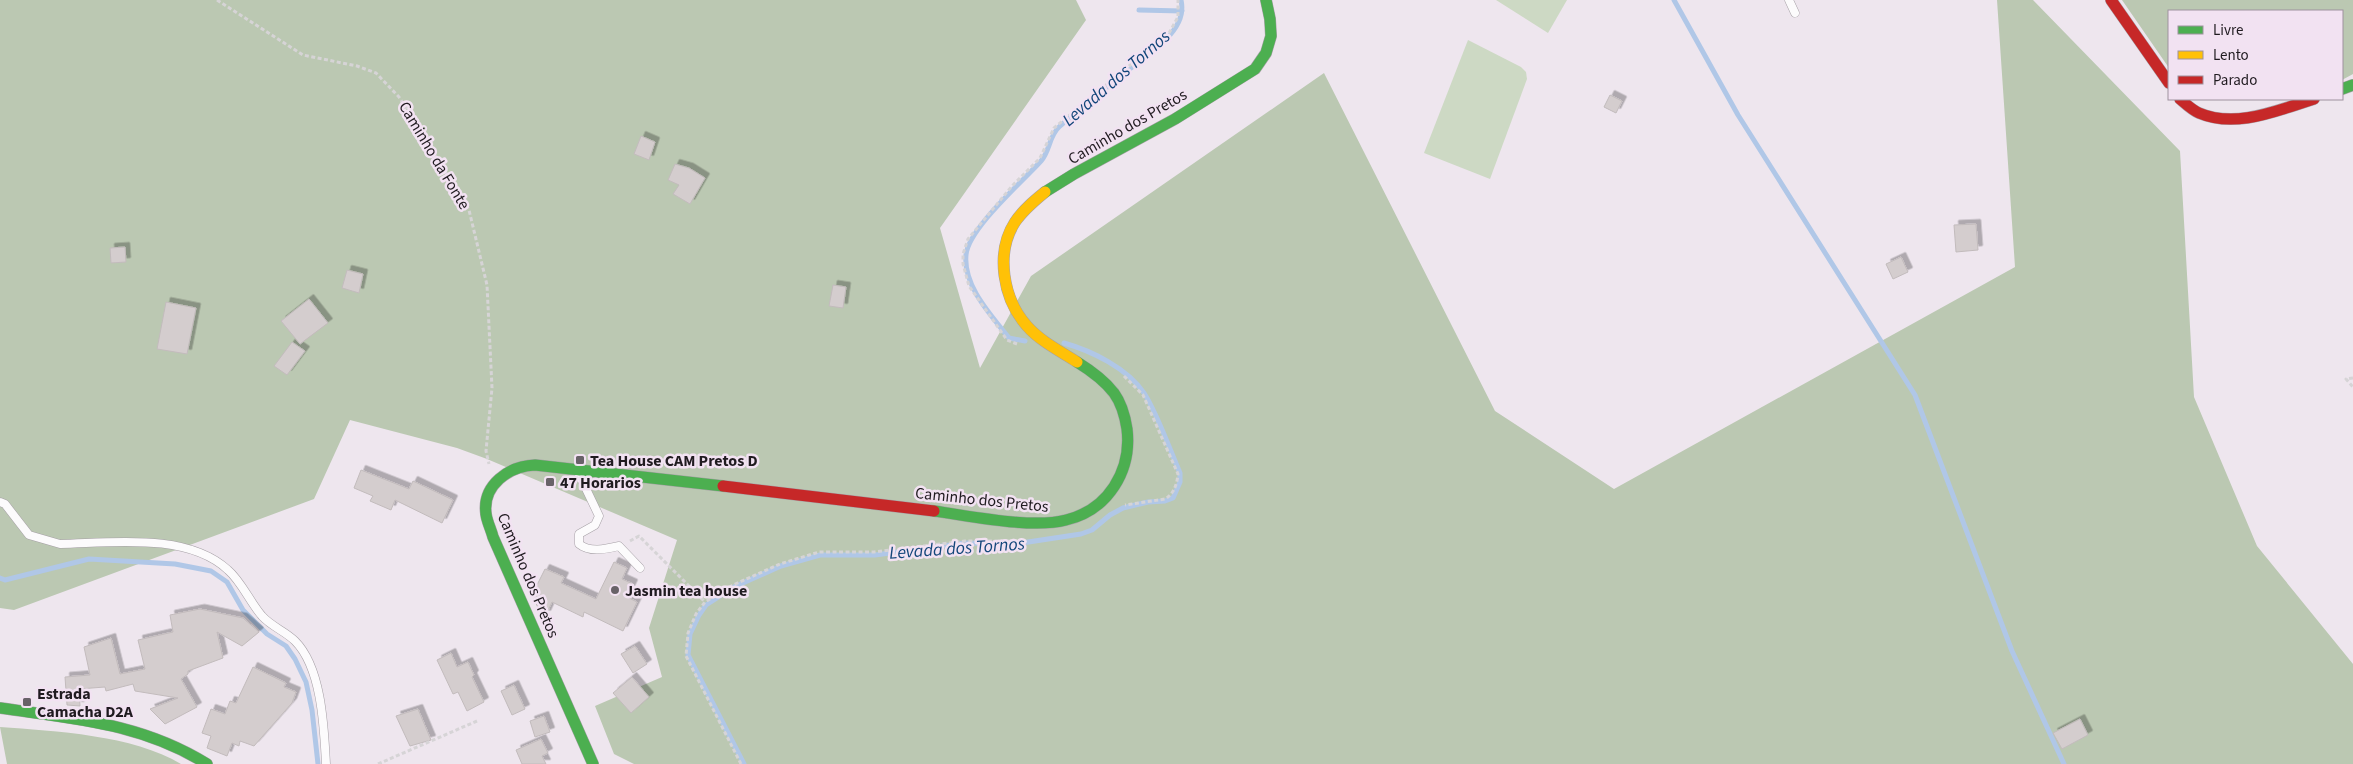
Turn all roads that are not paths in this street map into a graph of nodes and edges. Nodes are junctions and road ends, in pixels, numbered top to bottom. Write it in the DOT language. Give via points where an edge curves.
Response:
graph roads {
  1 [pos="1266,0"];
  2 [pos="1789,0"];
  3 [pos="2111,0"];
  4 [pos="1795,13"];
  5 [pos="2168,82"];
  6 [pos="2181,100"];
  7 [pos="2311,100"];
  8 [pos="576,469"];
  9 [pos="0,502"];
  10 [pos="640,568"];
  11 [pos="0,708"];
  12 [pos="207,764"];
  13 [pos="326,764"];
  14 [pos="593,764"];
  1 -- 8 [label="main road, Caminho dos Pretos" via="1272,38 1266,55 1255,69 1046,192 1028,206 1015,223 1006,249 1006,282 1014,307 1029,329 1108,385 1126,418 1128,443 1124,469 1112,492 1093,509 1064,522 1040,524"];
  2 -- 4 [label="lane"];
  3 -- 5 [label="main road"];
  6 -- 7 [label="main road" via="2198,112 2233,120"];
  8 -- 10 [label="lane" via="599,516 595,524 579,534 579,544 594,550 619,546"];
  8 -- 14 [label="main road, Caminho dos Pretos" via="527,465 512,469 493,486 486,513 493,537"];
  9 -- 13 [label="lane" via="30,535 46,540 60,544 156,541 199,553 230,571 250,603 272,626 295,641 309,664 319,695"];
  11 -- 12 [label="main road" via="124,727 177,747"];
}
